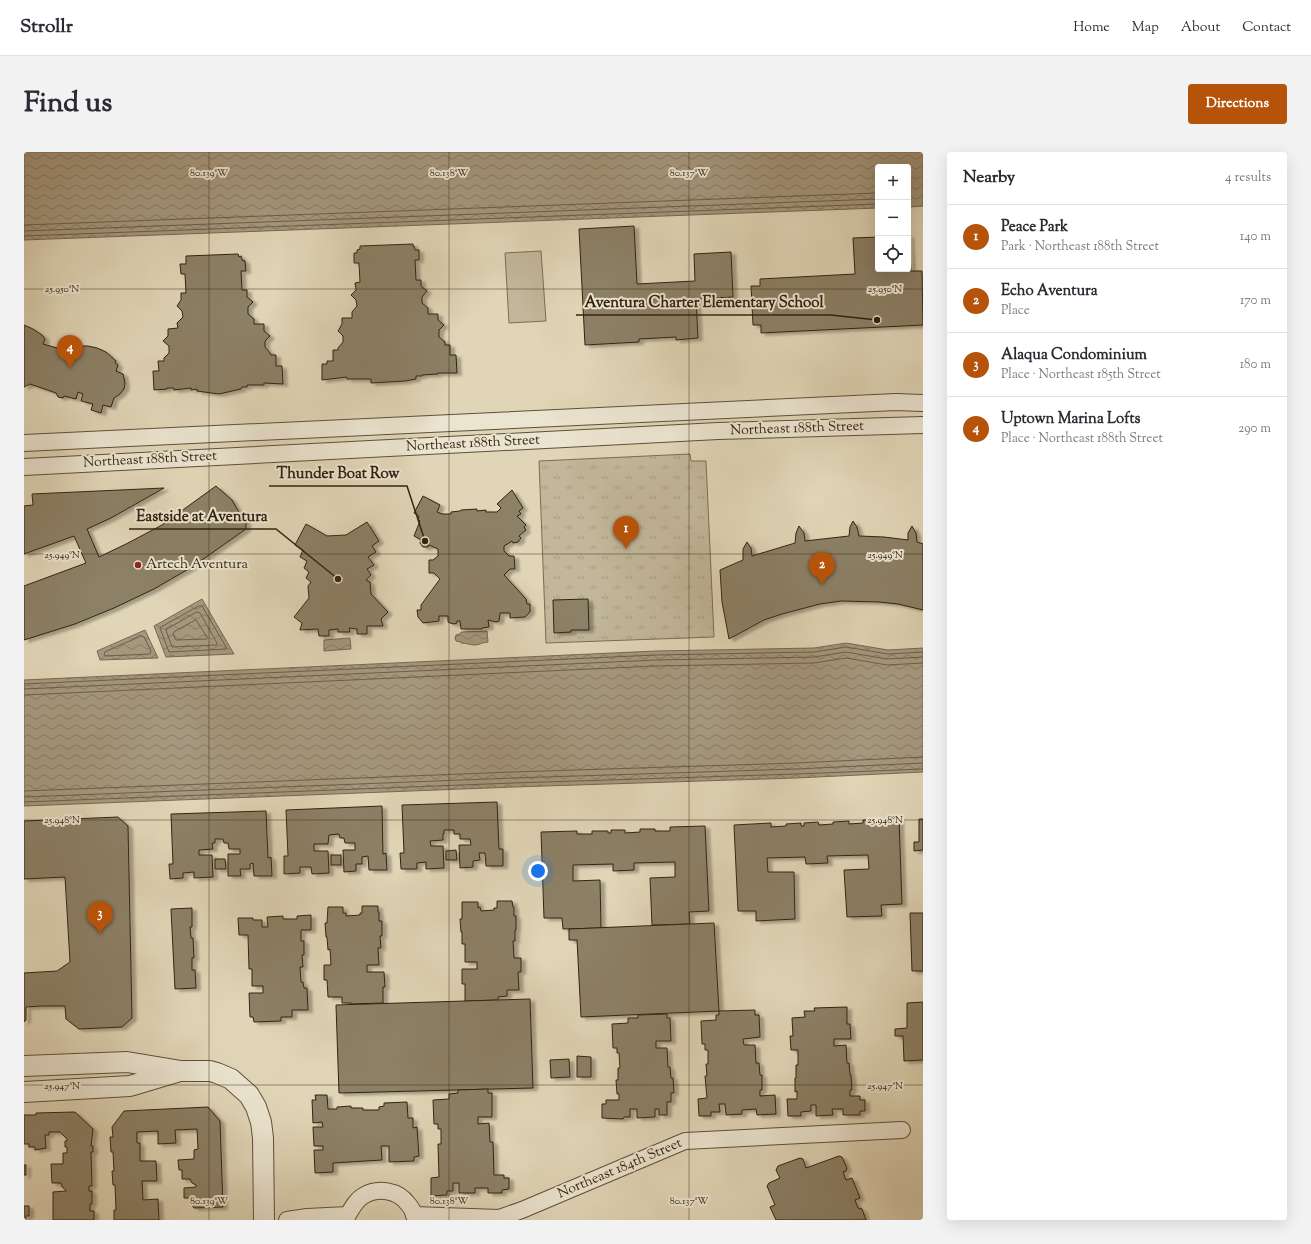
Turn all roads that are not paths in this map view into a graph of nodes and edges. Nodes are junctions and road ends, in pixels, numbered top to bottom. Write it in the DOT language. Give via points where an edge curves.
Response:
graph roads {
  1 [pos="923,403"];
  2 [pos="923,425"];
  3 [pos="24,443"];
  4 [pos="24,467"];
  5 [pos="34,1066"];
  6 [pos="181,1071"];
  7 [pos="44,1091"];
  8 [pos="24,1092"];
  9 [pos="902,1130"];
  10 [pos="413,1217"];
  11 [pos="264,1220"];
  12 [pos="287,1220"];
  1 -- 3 [label="street, Northeast 188th Street" via="888,402"];
  2 -- 4 [label="street, Northeast 188th Street" via="718,431"];
  5 -- 6 [label="street" via="127,1062"];
  5 -- 7 [label="street"];
  6 -- 7 [label="street" via="130,1086"];
  6 -- 11 [label="street" via="217,1073 231,1079 253,1101 262,1131"];
  7 -- 8 [label="street"];
  9 -- 10 [label="street, Northeast 184th Street" via="685,1141 499,1218"];
  10 -- 12 [label="street, Northeast 184th Street" via="408,1203 399,1195 375,1191 363,1196 354,1204 348,1215"];
}
